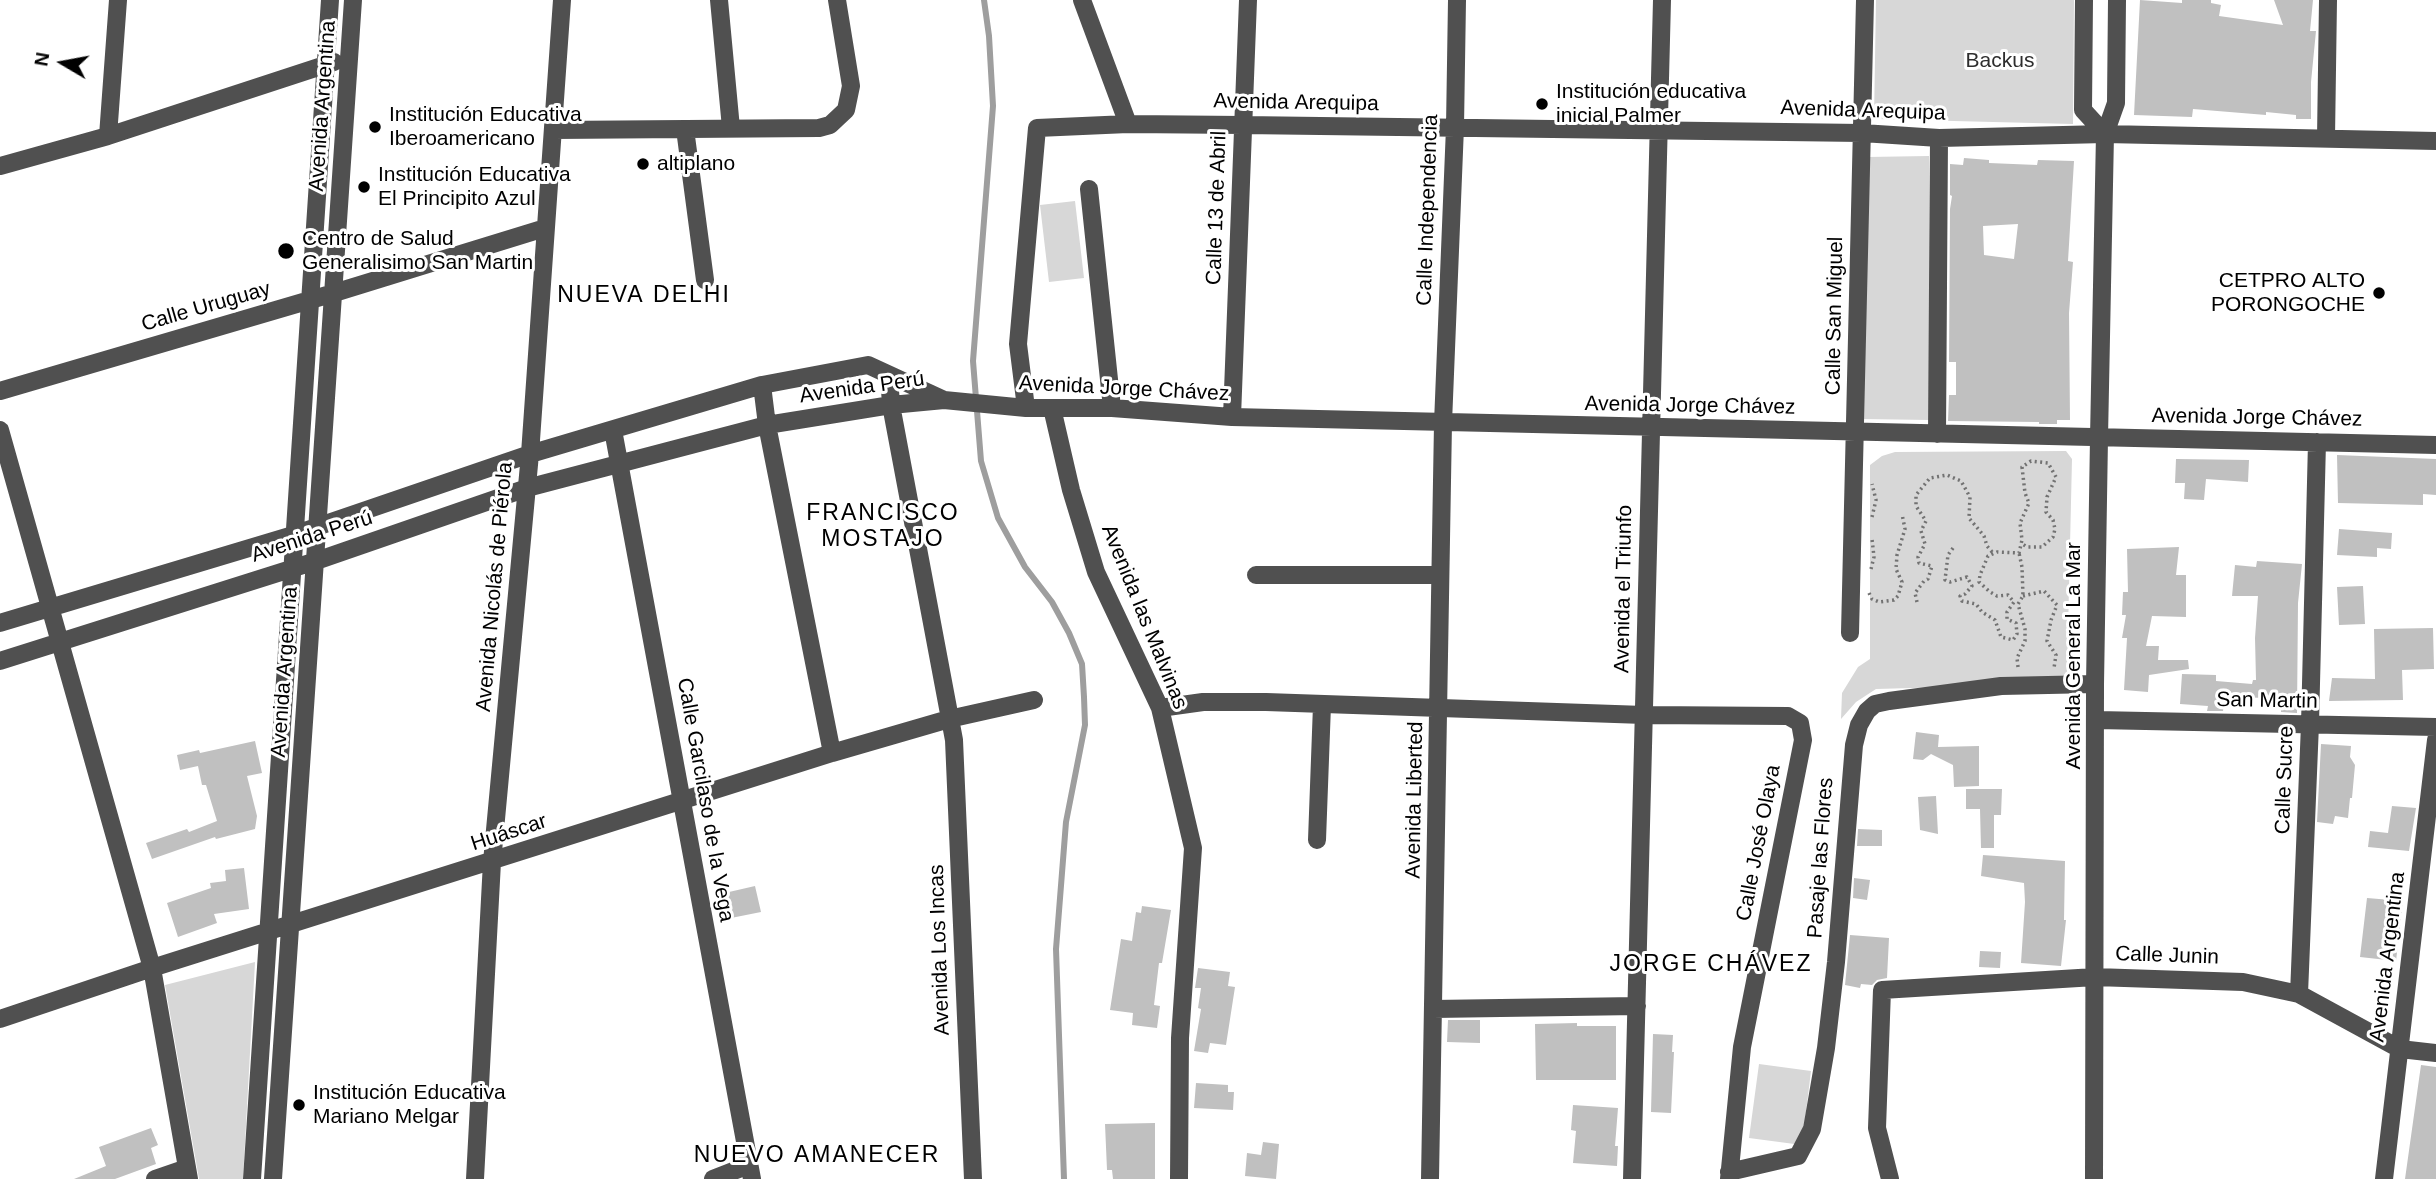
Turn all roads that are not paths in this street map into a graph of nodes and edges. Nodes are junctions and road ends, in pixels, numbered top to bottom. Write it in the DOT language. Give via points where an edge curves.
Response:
graph roads {
  1 [pos="118,0"];
  2 [pos="330,0"];
  3 [pos="353,0"];
  4 [pos="562,0"];
  5 [pos="719,0"];
  6 [pos="837,0"];
  7 [pos="1082,0"];
  8 [pos="1248,0"];
  9 [pos="1457,0"];
  10 [pos="1662,0"];
  11 [pos="1865,0"];
  12 [pos="2084,0"];
  13 [pos="2117,0"];
  14 [pos="2328,0"];
  15 [pos="350,56"];
  16 [pos="326,65"];
  17 [pos="1128,124"];
  18 [pos="1243,125"];
  19 [pos="1455,127"];
  20 [pos="731,128"];
  21 [pos="685,129"];
  22 [pos="1658,129"];
  23 [pos="553,130"];
  24 [pos="1862,133"];
  25 [pos="2105,134"];
  26 [pos="108,136"];
  27 [pos="321,136"];
  28 [pos="344,136"];
  29 [pos="1939,138"];
  30 [pos="2326,138"];
  31 [pos="2436,141"];
  32 [pos="0,166"];
  33 [pos="1089,189"];
  34 [pos="545,228"];
  35 [pos="705,280"];
  36 [pos="334,293"];
  37 [pos="309,301"];
  38 [pos="888,375"];
  39 [pos="762,386"];
  40 [pos="0,391"];
  41 [pos="950,400"];
  42 [pos="891,405"];
  43 [pos="1018,406"];
  44 [pos="1052,408"];
  45 [pos="1112,408"];
  46 [pos="1232,417"];
  47 [pos="1443,422"];
  48 [pos="767,425"];
  49 [pos="1651,428"];
  50 [pos="0,429"];
  51 [pos="613,430"];
  52 [pos="1854,432"];
  53 [pos="1937,434"];
  54 [pos="2099,438"];
  55 [pos="2317,442"];
  56 [pos="2436,445"];
  57 [pos="530,454"];
  58 [pos="619,464"];
  59 [pos="527,488"];
  60 [pos="318,527"];
  61 [pos="296,534"];
  62 [pos="316,561"];
  63 [pos="293,567"];
  64 [pos="1256,575"];
  65 [pos="1440,575"];
  66 [pos="50,607"];
  67 [pos="0,623"];
  68 [pos="1850,633"];
  69 [pos="60,642"];
  70 [pos="0,661"];
  71 [pos="2095,684"];
  72 [pos="1034,700"];
  73 [pos="1322,705"];
  74 [pos="1160,708"];
  75 [pos="1439,709"];
  76 [pos="1644,715"];
  77 [pos="949,719"];
  78 [pos="2097,720"];
  79 [pos="2310,724"];
  80 [pos="2436,727"];
  81 [pos="2436,740"];
  82 [pos="832,753"];
  83 [pos="682,802"];
  84 [pos="1317,840"];
  85 [pos="492,862"];
  86 [pos="2428,879"];
  87 [pos="290,925"];
  88 [pos="268,931"];
  89 [pos="152,968"];
  90 [pos="2095,977"];
  91 [pos="2299,994"];
  92 [pos="1637,1006"];
  93 [pos="1433,1009"];
  94 [pos="0,1019"];
  95 [pos="2400,1049"];
  96 [pos="2436,1053"];
  97 [pos="750,1172"];
  98 [pos="188,1174"];
  99 [pos="1729,1176"];
  100 [pos="155,1179"];
  101 [pos="252,1179"];
  102 [pos="274,1179"];
  103 [pos="475,1179"];
  104 [pos="713,1179"];
  105 [pos="973,1179"];
  106 [pos="1180,1179"];
  107 [pos="1430,1179"];
  108 [pos="1632,1179"];
  109 [pos="1889,1179"];
  110 [pos="2094,1179"];
  111 [pos="2384,1179"];
  1 -- 26 [label="street"];
  2 -- 16 [label="street, Avenida Argentina"];
  3 -- 15 [label="street, Avenida Argentina"];
  4 -- 23 [label="street, Avenida Nicolás de Piérola"];
  5 -- 20 [label="street"];
  6 -- 20 [label="street" via="851,86 846,110 819,128"];
  7 -- 17 [label="street"];
  8 -- 18 [label="street, Calle 13 de Abril"];
  9 -- 19 [label="street, Calle Independencia"];
  10 -- 22 [label="street, Avenida el Triunfo"];
  11 -- 24 [label="street, Calle San Miguel"];
  12 -- 25 [label="street" via="2083,110"];
  13 -- 25 [label="street, Avenida General La Mar" via="2116,103"];
  14 -- 30 [label="street"];
  15 -- 16 [label="street"];
  15 -- 28 [label="street, Avenida Argentina"];
  16 -- 26 [label="street"];
  16 -- 27 [label="street, Avenida Argentina"];
  17 -- 18 [label="street, Avenida Arequipa"];
  17 -- 43 [label="street, Avenida Arequipa" via="1037,128 1018,344"];
  18 -- 19 [label="street, Avenida Arequipa"];
  18 -- 46 [label="street, Calle 13 de Abril"];
  19 -- 22 [label="street, Avenida Arequipa"];
  19 -- 47 [label="street, Calle Independencia"];
  20 -- 21 [label="street"];
  21 -- 23 [label="street"];
  21 -- 35 [label="street"];
  22 -- 24 [label="street, Avenida Arequipa"];
  22 -- 49 [label="street, Avenida el Triunfo"];
  23 -- 34 [label="street, Avenida Nicolás de Piérola"];
  24 -- 29 [label="street, Avenida Arequipa"];
  24 -- 52 [label="street, Calle San Miguel"];
  25 -- 29 [label="street, Avenida Arequipa"];
  25 -- 30 [label="street, Avenida Arequipa"];
  25 -- 54 [label="street, Avenida General La Mar"];
  26 -- 32 [label="street"];
  27 -- 28 [label="street"];
  27 -- 37 [label="street, Avenida Argentina"];
  28 -- 36 [label="street, Avenida Argentina"];
  29 -- 53 [label="street"];
  30 -- 31 [label="street, Avenida Arequipa"];
  33 -- 45 [label="street"];
  34 -- 36 [label="street, Calle Uruguay"];
  34 -- 57 [label="street, Avenida Nicolás de Piérola"];
  36 -- 37 [label="street, Calle Uruguay"];
  36 -- 60 [label="street, Avenida Argentina"];
  37 -- 40 [label="street, Calle Uruguay"];
  37 -- 61 [label="street, Avenida Argentina"];
  38 -- 39 [label="street, Avenida Perú" via="868,365"];
  38 -- 41 [label="street, Avenida Perú"];
  38 -- 42 [label="street, Avenida Los Incas"];
  39 -- 48 [label="street"];
  39 -- 51 [label="street, Avenida Perú"];
  41 -- 42 [label="street, Avenida Perú"];
  41 -- 43 [label="street, Avenida Jorge Chávez"];
  42 -- 48 [label="street, Avenida Perú"];
  42 -- 77 [label="street, Avenida Los Incas"];
  43 -- 44 [label="street, Avenida Jorge Chávez"];
  44 -- 45 [label="street, Avenida Jorge Chávez"];
  44 -- 74 [label="street, Avenida las Malvinas" via="1096,572"];
  45 -- 46 [label="street, Avenida Jorge Chávez"];
  46 -- 47 [label="street, Avenida Jorge Chávez"];
  47 -- 49 [label="street, Avenida Jorge Chávez"];
  47 -- 65 [label="street, Avenida Liberted"];
  48 -- 58 [label="street, Avenida Perú"];
  48 -- 82 [label="street"];
  49 -- 52 [label="street, Avenida Jorge Chávez"];
  49 -- 76 [label="street, Avenida el Triunfo"];
  50 -- 66 [label="street"];
  51 -- 57 [label="street, Avenida Perú"];
  51 -- 58 [label="street, Calle Garcilaso de la Vega"];
  52 -- 53 [label="street, Avenida Jorge Chávez"];
  52 -- 68 [label="street, Calle San Miguel"];
  53 -- 54 [label="street, Avenida Jorge Chávez"];
  54 -- 55 [label="street, Avenida Jorge Chávez"];
  54 -- 71 [label="street, Avenida General La Mar"];
  55 -- 56 [label="street, Avenida Jorge Chávez"];
  55 -- 79 [label="street, Calle Sucre"];
  57 -- 59 [label="street, Avenida Nicolás de Piérola"];
  57 -- 60 [label="street, Avenida Perú"];
  58 -- 59 [label="street, Avenida Perú"];
  58 -- 83 [label="street, Calle Garcilaso de la Vega"];
  59 -- 62 [label="street, Avenida Perú"];
  59 -- 85 [label="street, Avenida Nicolás de Piérola"];
  60 -- 61 [label="street, Avenida Perú"];
  60 -- 62 [label="street, Avenida Argentina"];
  61 -- 63 [label="street, Avenida Argentina"];
  61 -- 66 [label="street, Avenida Perú"];
  62 -- 63 [label="street, Avenida Perú"];
  62 -- 87 [label="street, Avenida Argentina"];
  63 -- 69 [label="street, Avenida Perú"];
  63 -- 88 [label="street, Avenida Argentina"];
  64 -- 65 [label="street"];
  65 -- 75 [label="street, Avenida Liberted"];
  66 -- 67 [label="street, Avenida Perú"];
  66 -- 69 [label="street"];
  69 -- 70 [label="street, Avenida Perú"];
  69 -- 89 [label="street"];
  71 -- 78 [label="street, Avenida General La Mar"];
  71 -- 99 [label="street, Pasaje las Flores" via="2001,686 1875,704 1867,711 1854,745 1836,962 1812,1129 1798,1156"];
  72 -- 77 [label="street, Huáscar"];
  73 -- 74 [label="street" via="1203,702"];
  73 -- 75 [label="street"];
  73 -- 84 [label="street"];
  74 -- 106 [label="street, Avenida las Malvinas" via="1193,848 1180,1038"];
  75 -- 76 [label="street"];
  75 -- 93 [label="street, Avenida Liberted"];
  76 -- 92 [label="street, Avenida el Triunfo"];
  76 -- 99 [label="street, Calle José Olaya" via="1788,716 1800,723 1803,740 1742,1047"];
  77 -- 82 [label="street, Huáscar"];
  77 -- 105 [label="street, Avenida Los Incas" via="954,740"];
  78 -- 79 [label="street, San Martin"];
  78 -- 90 [label="street, Avenida General La Mar"];
  79 -- 80 [label="street, San Martin"];
  79 -- 91 [label="street, Calle Sucre"];
  81 -- 86 [label="street, Avenida Argentina"];
  82 -- 83 [label="street, Huáscar"];
  83 -- 85 [label="street, Huáscar"];
  83 -- 97 [label="street, Calle Garcilaso de la Vega"];
  85 -- 87 [label="street, Huáscar"];
  85 -- 103 [label="street, Avenida Nicolás de Piérola"];
  86 -- 95 [label="street, Avenida Argentina"];
  87 -- 88 [label="street, Huáscar"];
  87 -- 102 [label="street, Avenida Argentina"];
  88 -- 89 [label="street, Huáscar"];
  88 -- 101 [label="street, Avenida Argentina"];
  89 -- 94 [label="street, Huáscar"];
  89 -- 98 [label="street"];
  90 -- 91 [label="street, Calle Junin" via="2243,982"];
  90 -- 109 [label="street, Calle Junin" via="1882,990 1877,1128"];
  90 -- 110 [label="street, Avenida General La Mar"];
  91 -- 95 [label="street, Calle Junin"];
  92 -- 93 [label="street"];
  92 -- 108 [label="street, Avenida el Triunfo"];
  93 -- 107 [label="street, Avenida Liberted"];
  95 -- 96 [label="street, Calle Junin"];
  95 -- 111 [label="street, Avenida Argentina"];
  97 -- 104 [label="street"];
  98 -- 100 [label="street"];
}
